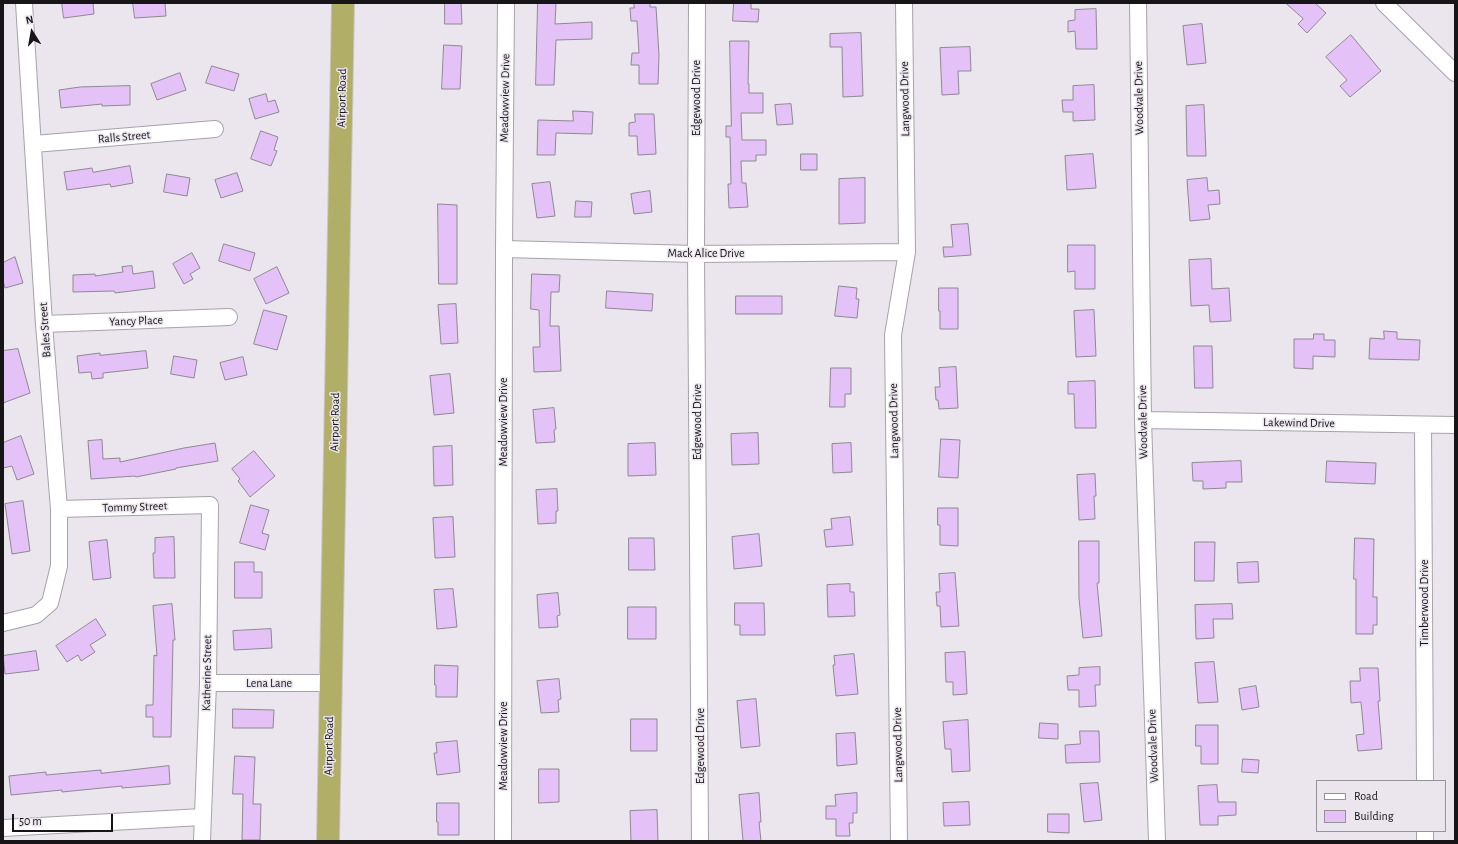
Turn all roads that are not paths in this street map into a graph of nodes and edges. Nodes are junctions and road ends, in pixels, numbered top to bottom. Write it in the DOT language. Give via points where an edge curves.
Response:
graph roads {
  1 [pos="24,3"];
  2 [pos="343,3"];
  3 [pos="506,3"];
  4 [pos="697,3"];
  5 [pos="904,3"];
  6 [pos="1138,3"];
  7 [pos="1384,3"];
  8 [pos="1455,73"];
  9 [pos="215,129"];
  10 [pos="34,144"];
  11 [pos="504,249"];
  12 [pos="907,252"];
  13 [pos="696,254"];
  14 [pos="229,317"];
  15 [pos="44,324"];
  16 [pos="1143,420"];
  17 [pos="1424,425"];
  18 [pos="1455,425"];
  19 [pos="210,505"];
  20 [pos="59,509"];
  21 [pos="3,623"];
  22 [pos="208,683"];
  23 [pos="330,683"];
  24 [pos="1425,780"];
  25 [pos="202,817"];
  26 [pos="3,828"];
  27 [pos="202,841"];
  28 [pos="328,841"];
  29 [pos="503,841"];
  30 [pos="700,841"];
  31 [pos="899,841"];
  32 [pos="1156,841"];
  1 -- 10 [label="street, Bales Street"];
  2 -- 23 [label="highway, Airport Road"];
  3 -- 11 [label="street, Meadowview Drive"];
  4 -- 13 [label="street, Edgewood Drive"];
  5 -- 12 [label="street, Langwood Drive"];
  6 -- 16 [label="street, Woodvale Drive"];
  7 -- 8 [label="street"];
  9 -- 10 [label="street, Ralls Street"];
  10 -- 15 [label="street, Bales Street"];
  11 -- 13 [label="street, Mack Alice Drive"];
  11 -- 29 [label="street, Meadowview Drive"];
  12 -- 13 [label="street, Mack Alice Drive"];
  12 -- 31 [label="street, Langwood Drive" via="893,335"];
  13 -- 30 [label="street, Edgewood Drive"];
  14 -- 15 [label="street, Yancy Place"];
  15 -- 20 [label="street, Bales Street"];
  16 -- 17 [label="street, Lakewind Drive"];
  16 -- 32 [label="street, Woodvale Drive"];
  17 -- 18 [label="street, Lakewind Drive"];
  17 -- 24 [label="street, Timberwood Drive"];
  19 -- 20 [label="street, Tommy Street"];
  19 -- 22 [label="street, Katherine Street"];
  20 -- 21 [label="street, Bales Street" via="59,566 50,603 36,615"];
  22 -- 23 [label="street, Lena Lane"];
  22 -- 25 [label="street, Katherine Street"];
  23 -- 28 [label="highway, Airport Road"];
  25 -- 26 [label="street"];
  25 -- 27 [label="street, Katherine Street"];
}
